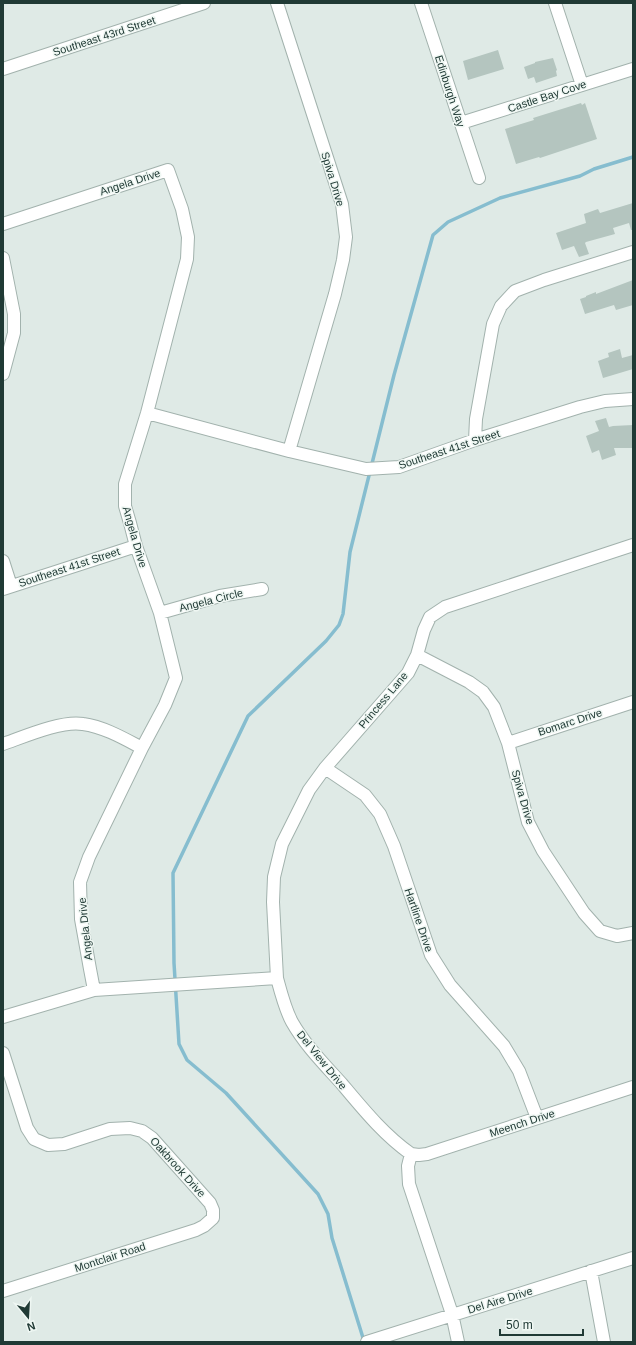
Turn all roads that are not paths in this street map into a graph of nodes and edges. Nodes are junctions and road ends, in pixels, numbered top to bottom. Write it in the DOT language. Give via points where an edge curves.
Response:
graph roads {
  1 [pos="204,3"];
  2 [pos="277,3"];
  3 [pos="421,3"];
  4 [pos="555,3"];
  5 [pos="3,69"];
  6 [pos="633,69"];
  7 [pos="582,85"];
  8 [pos="461,123"];
  9 [pos="479,178"];
  10 [pos="3,224"];
  11 [pos="633,252"];
  12 [pos="3,258"];
  13 [pos="3,374"];
  14 [pos="633,399"];
  15 [pos="147,413"];
  16 [pos="475,440"];
  17 [pos="289,451"];
  18 [pos="633,545"];
  19 [pos="136,546"];
  20 [pos="3,561"];
  21 [pos="7,587"];
  22 [pos="262,589"];
  23 [pos="160,613"];
  24 [pos="417,655"];
  25 [pos="633,702"];
  26 [pos="508,743"];
  27 [pos="3,744"];
  28 [pos="142,748"];
  29 [pos="324,768"];
  30 [pos="633,933"];
  31 [pos="277,978"];
  32 [pos="94,990"];
  33 [pos="3,1017"];
  34 [pos="3,1053"];
  35 [pos="633,1087"];
  36 [pos="537,1118"];
  37 [pos="411,1154"];
  38 [pos="213,1218"];
  39 [pos="633,1258"];
  40 [pos="591,1271"];
  41 [pos="3,1291"];
  42 [pos="452,1314"];
  43 [pos="369,1341"];
  44 [pos="458,1342"];
  45 [pos="604,1342"];
  1 -- 5 [label="street, Southeast 43rd Street"];
  2 -- 17 [label="street, Spiva Drive" via="342,204 346,237 335,294"];
  3 -- 8 [label="street, Edinburgh Way"];
  4 -- 7 [label="street"];
  6 -- 7 [label="street, Castle Bay Cove"];
  7 -- 8 [label="street, Castle Bay Cove"];
  8 -- 9 [label="street, Edinburgh Way"];
  10 -- 15 [label="street, Angela Drive" via="168,170 182,209 188,237 187,259"];
  11 -- 16 [label="street" via="515,291 501,306 493,324 476,419"];
  12 -- 13 [label="street" via="14,314 14,333"];
  14 -- 16 [label="street, Southeast 41st Street" via="605,401 580,407"];
  15 -- 17 [label="street, Southeast 41st Street"];
  15 -- 19 [label="street, Angela Drive" via="125,484 125,506"];
  16 -- 17 [label="street, Southeast 41st Street" via="399,467 366,470"];
  18 -- 24 [label="street, Princess Lane" via="445,607 430,617"];
  19 -- 21 [label="street, Southeast 41st Street"];
  19 -- 23 [label="street, Angela Drive"];
  20 -- 21 [label="street"];
  22 -- 23 [label="street, Angela Circle" via="220,596"];
  23 -- 28 [label="street, Angela Drive" via="176,678"];
  24 -- 26 [label="street, Spiva Drive" via="483,692 494,708"];
  24 -- 29 [label="street, Princess Lane" via="408,673 396,688"];
  25 -- 26 [label="street, Bomarc Drive"];
  26 -- 30 [label="street, Spiva Drive" via="528,822 547,858 584,913 600,931 617,936"];
  27 -- 28 [label="street" via="50,728 81,723 113,733"];
  28 -- 32 [label="street, Angela Drive" via="80,882 81,919"];
  29 -- 31 [label="street, Princess Lane" via="309,790 282,844 274,877"];
  29 -- 36 [label="street, Hartline Drive" via="365,795 380,814 394,846 431,955 450,985 504,1046 520,1071"];
  31 -- 32 [label="street"];
  31 -- 37 [label="street, Del View Drive" via="292,1022 311,1049 395,1143"];
  32 -- 33 [label="street"];
  34 -- 38 [label="street, Oakbrook Drive" via="27,1128 34,1139 48,1145 64,1144 110,1129 130,1128 142,1131 152,1138 210,1203"];
  35 -- 36 [label="street, Meench Drive"];
  36 -- 37 [label="street, Meench Drive" via="427,1154"];
  37 -- 42 [label="street" via="408,1166 409,1184"];
  38 -- 41 [label="street, Montclair Road" via="196,1230"];
  39 -- 40 [label="street, Del Aire Drive"];
  40 -- 42 [label="street, Del Aire Drive"];
  40 -- 45 [label="street"];
  42 -- 43 [label="street, Del Aire Drive"];
  42 -- 44 [label="street"];
}
